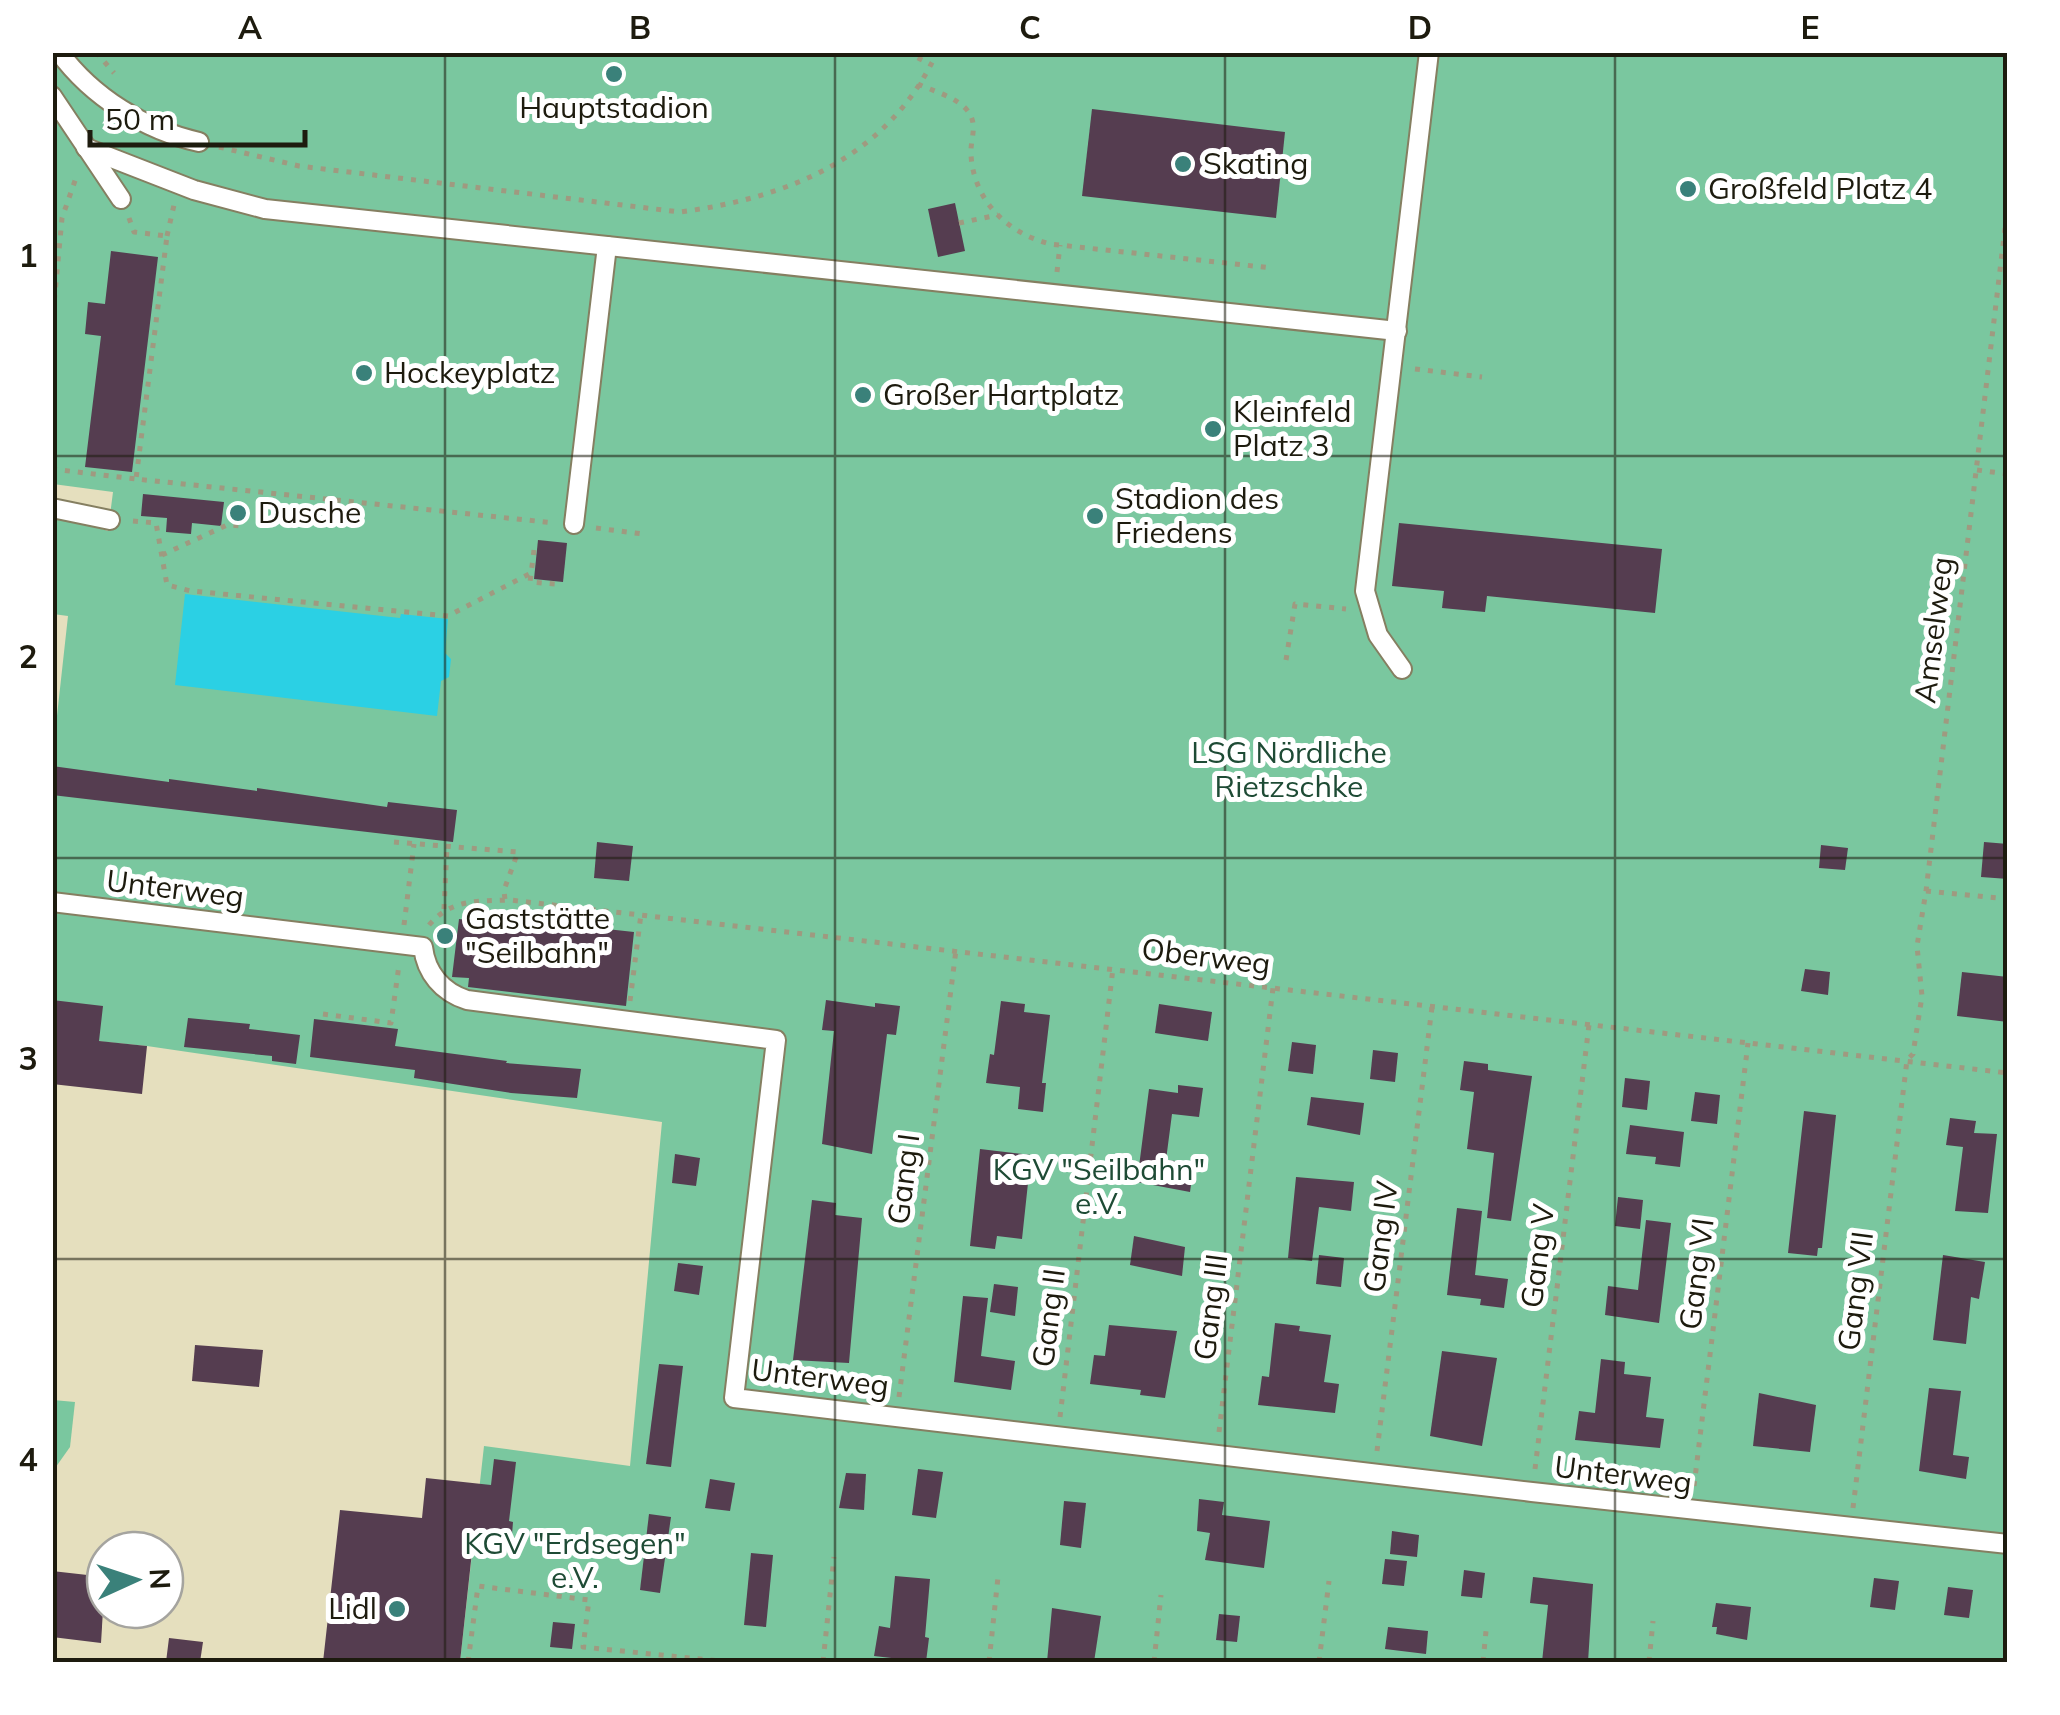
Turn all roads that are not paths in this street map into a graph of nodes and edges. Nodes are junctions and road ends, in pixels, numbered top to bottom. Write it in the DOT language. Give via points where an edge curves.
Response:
graph roads {
  1 [pos="59,52"];
  2 [pos="1428,52"];
  3 [pos="52,96"];
  4 [pos="199,142"];
  5 [pos="86,148"];
  6 [pos="121,200"];
  7 [pos="606,246"];
  8 [pos="1397,332"];
  9 [pos="52,508"];
  10 [pos="110,520"];
  11 [pos="574,524"];
  12 [pos="1402,669"];
  13 [pos="52,902"];
  14 [pos="2008,1544"];
  1 -- 4 [label="lane" via="129,116"];
  2 -- 8 [label="lane"];
  3 -- 5 [label="lane"];
  5 -- 6 [label="lane"];
  5 -- 7 [label="lane" via="265,209"];
  7 -- 8 [label="lane"];
  7 -- 11 [label="lane"];
  8 -- 12 [label="lane" via="1365,591 1378,635"];
  9 -- 10 [label="lane"];
  13 -- 14 [label="lane, Unterweg" via="422,948 433,976 457,997 776,1040 734,1398"];
}
